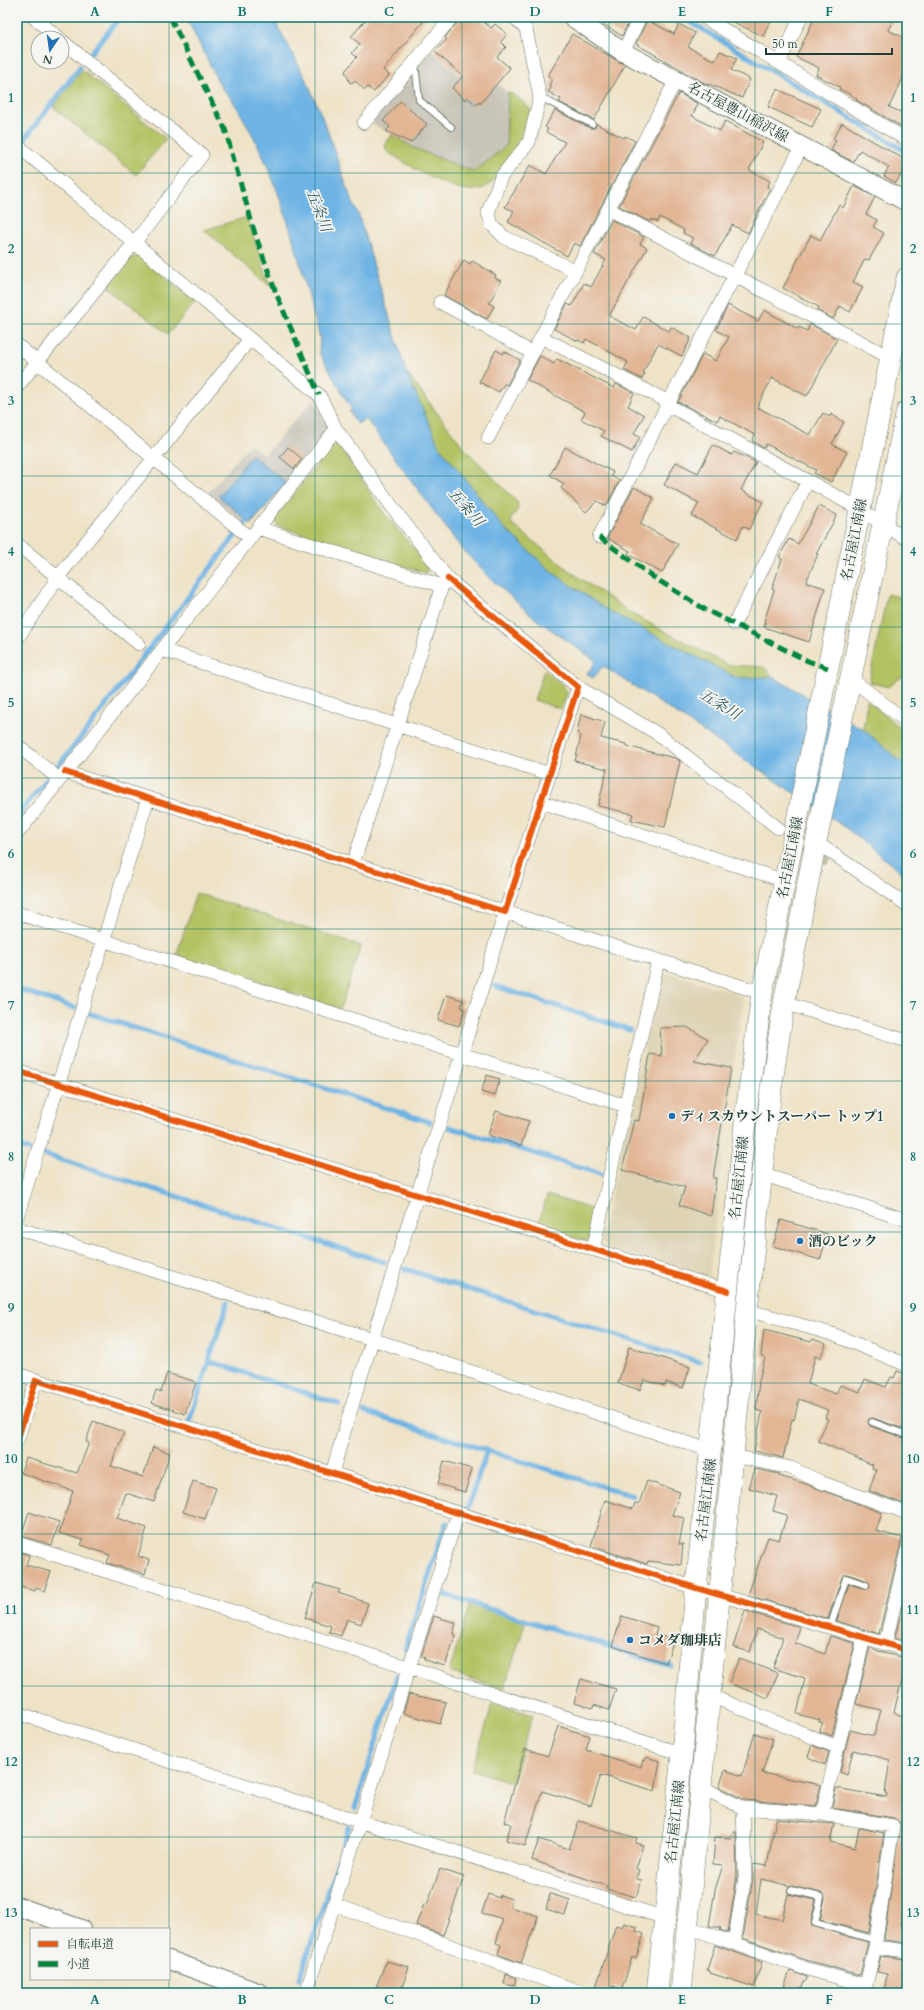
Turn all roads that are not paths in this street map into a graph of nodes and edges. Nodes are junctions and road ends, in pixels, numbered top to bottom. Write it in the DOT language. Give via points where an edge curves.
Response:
graph roads {
  1 [pos="33,17"];
  2 [pos="452,17"];
  3 [pos="514,17"];
  4 [pos="572,17"];
  5 [pos="640,17"];
  6 [pos="703,17"];
  7 [pos="801,17"];
  8 [pos="49,30"];
  9 [pos="70,48"];
  10 [pos="623,52"];
  11 [pos="415,62"];
  12 [pos="779,63"];
  13 [pos="676,80"];
  14 [pos="540,97"];
  15 [pos="364,123"];
  16 [pos="592,124"];
  17 [pos="452,127"];
  18 [pos="907,140"];
  19 [pos="17,145"];
  20 [pos="802,146"];
  21 [pos="907,202"];
  22 [pos="608,209"];
  23 [pos="134,242"];
  24 [pos="576,271"];
  25 [pos="735,276"];
  26 [pos="907,278"];
  27 [pos="440,302"];
  28 [pos="541,337"];
  29 [pos="250,339"];
  30 [pos="17,345"];
  31 [pos="533,353"];
  32 [pos="891,358"];
  33 [pos="37,361"];
  34 [pos="17,387"];
  35 [pos="668,404"];
  36 [pos="907,411"];
  37 [pos="336,429"];
  38 [pos="488,438"];
  39 [pos="154,459"];
  40 [pos="808,481"];
  41 [pos="859,511"];
  42 [pos="884,525"];
  43 [pos="254,533"];
  44 [pos="599,537"];
  45 [pos="907,539"];
  46 [pos="17,544"];
  47 [pos="58,577"];
  48 [pos="445,582"];
  49 [pos="734,624"];
  50 [pos="17,639"];
  51 [pos="139,644"];
  52 [pos="162,650"];
  53 [pos="578,687"];
  54 [pos="849,688"];
  55 [pos="907,722"];
  56 [pos="398,725"];
  57 [pos="17,745"];
  58 [pos="550,774"];
  59 [pos="62,775"];
  60 [pos="148,798"];
  61 [pos="541,802"];
  62 [pos="778,828"];
  63 [pos="17,834"];
  64 [pos="817,837"];
  65 [pos="829,861"];
  66 [pos="353,864"];
  67 [pos="785,881"];
  68 [pos="907,905"];
  69 [pos="506,912"];
  70 [pos="17,913"];
  71 [pos="907,915"];
  72 [pos="104,941"];
  73 [pos="658,961"];
  74 [pos="762,993"];
  75 [pos="784,1003"];
  76 [pos="907,1041"];
  77 [pos="463,1054"];
  78 [pos="17,1071"];
  79 [pos="58,1084"];
  80 [pos="626,1106"];
  81 [pos="761,1174"];
  82 [pos="417,1194"];
  83 [pos="17,1217"];
  84 [pos="907,1220"];
  85 [pos="17,1228"];
  86 [pos="593,1250"];
  87 [pos="728,1291"];
  88 [pos="747,1310"];
  89 [pos="372,1339"];
  90 [pos="907,1364"];
  91 [pos="17,1374"];
  92 [pos="36,1380"];
  93 [pos="872,1422"];
  94 [pos="907,1435"];
  95 [pos="17,1441"];
  96 [pos="712,1451"];
  97 [pos="734,1456"];
  98 [pos="332,1473"];
  99 [pos="458,1513"];
  100 [pos="907,1513"];
  101 [pos="17,1543"];
  102 [pos="906,1558"];
  103 [pos="866,1585"];
  104 [pos="696,1588"];
  105 [pos="720,1595"];
  106 [pos="830,1628"];
  107 [pos="864,1638"];
  108 [pos="885,1644"];
  109 [pos="907,1650"];
  110 [pos="409,1667"];
  111 [pos="711,1696"];
  112 [pos="17,1713"];
  113 [pos="837,1747"];
  114 [pos="682,1754"];
  115 [pos="701,1787"];
  116 [pos="743,1808"];
  117 [pos="822,1814"];
  118 [pos="360,1822"];
  119 [pos="791,1890"];
  120 [pos="335,1905"];
  121 [pos="17,1906"];
  122 [pos="665,1918"];
  123 [pos="688,1927"];
  124 [pos="78,1928"];
  125 [pos="734,1943"];
  126 [pos="875,1943"];
  127 [pos="907,1951"];
  128 [pos="170,1960"];
  129 [pos="864,1989"];
  130 [pos="260,1993"];
  131 [pos="306,1993"];
  132 [pos="583,1993"];
  133 [pos="657,1993"];
  134 [pos="681,1993"];
  1 -- 8 [label="street"];
  2 -- 11 [label="street"];
  3 -- 14 [label="street" via="526,29"];
  4 -- 10 [label="main road, 名古屋豊山稲沢線"];
  5 -- 10 [label="street"];
  6 -- 12 [label="street"];
  7 -- 12 [label="street"];
  9 -- 23 [label="street" via="202,155"];
  10 -- 13 [label="main road, 名古屋豊山稲沢線"];
  11 -- 15 [label="street"];
  11 -- 17 [label="lane" via="418,100"];
  12 -- 18 [label="street"];
  13 -- 20 [label="main road, 名古屋豊山稲沢線"];
  13 -- 22 [label="street"];
  14 -- 16 [label="lane"];
  14 -- 24 [label="street" via="529,142 501,177 488,212 492,226 504,238"];
  19 -- 23 [label="street"];
  20 -- 21 [label="main road, 名古屋豊山稲沢線"];
  20 -- 25 [label="street"];
  22 -- 24 [label="street"];
  22 -- 25 [label="street"];
  23 -- 29 [label="street"];
  23 -- 33 [label="street"];
  24 -- 28 [label="street"];
  25 -- 32 [label="street"];
  25 -- 35 [label="street"];
  26 -- 32 [label="main road, 名古屋江南線"];
  27 -- 31 [label="street"];
  28 -- 31 [label="street"];
  28 -- 35 [label="street"];
  29 -- 37 [label="street" via="319,395"];
  29 -- 39 [label="street"];
  30 -- 33 [label="street"];
  31 -- 38 [label="street"];
  32 -- 41 [label="main road, 名古屋江南線"];
  33 -- 34 [label="street"];
  33 -- 39 [label="street"];
  35 -- 40 [label="street"];
  35 -- 44 [label="street"];
  36 -- 42 [label="main road, 名古屋江南線"];
  37 -- 43 [label="street"];
  37 -- 48 [label="street"];
  39 -- 43 [label="street" via="237,527"];
  39 -- 47 [label="street"];
  40 -- 41 [label="street"];
  40 -- 49 [label="street"];
  41 -- 42 [label="street"];
  41 -- 67 [label="main road, 名古屋江南線"];
  42 -- 45 [label="street"];
  42 -- 54 [label="main road, 名古屋江南線"];
  43 -- 48 [label="street"];
  43 -- 52 [label="street"];
  46 -- 47 [label="street"];
  47 -- 50 [label="street"];
  47 -- 51 [label="street"];
  48 -- 53 [label="street"];
  48 -- 56 [label="street"];
  52 -- 56 [label="street"];
  52 -- 59 [label="street"];
  53 -- 58 [label="street"];
  53 -- 62 [label="street" via="658,734"];
  54 -- 55 [label="street"];
  54 -- 64 [label="main road, 名古屋江南線"];
  56 -- 58 [label="street"];
  56 -- 66 [label="street"];
  57 -- 59 [label="street" via="44,767"];
  58 -- 61 [label="street"];
  59 -- 60 [label="street"];
  59 -- 63 [label="street"];
  60 -- 66 [label="street"];
  60 -- 72 [label="street"];
  61 -- 67 [label="street"];
  61 -- 69 [label="street"];
  64 -- 68 [label="street"];
  64 -- 75 [label="main road, 名古屋江南線"];
  65 -- 71 [label="street"];
  66 -- 69 [label="street"];
  67 -- 74 [label="main road, 名古屋江南線"];
  69 -- 73 [label="street"];
  69 -- 77 [label="street"];
  70 -- 72 [label="street"];
  72 -- 77 [label="street"];
  72 -- 79 [label="street"];
  73 -- 74 [label="street"];
  73 -- 80 [label="street"];
  74 -- 87 [label="main road, 名古屋江南線" via="746,1114"];
  75 -- 76 [label="street"];
  75 -- 81 [label="main road, 名古屋江南線"];
  77 -- 80 [label="street"];
  77 -- 82 [label="street"];
  78 -- 79 [label="street"];
  79 -- 82 [label="street"];
  79 -- 83 [label="street"];
  80 -- 86 [label="street"];
  81 -- 84 [label="street"];
  81 -- 88 [label="main road, 名古屋江南線"];
  82 -- 86 [label="street"];
  82 -- 89 [label="street"];
  85 -- 89 [label="street"];
  86 -- 87 [label="street"];
  87 -- 96 [label="main road, 名古屋江南線"];
  88 -- 90 [label="street" via="832,1334"];
  88 -- 97 [label="main road, 名古屋江南線"];
  89 -- 96 [label="street"];
  89 -- 98 [label="street"];
  91 -- 92 [label="street"];
  92 -- 95 [label="street"];
  92 -- 98 [label="street"];
  93 -- 94 [label="lane"];
  96 -- 104 [label="main road, 名古屋江南線"];
  97 -- 100 [label="street" via="791,1468 823,1483"];
  97 -- 105 [label="main road, 名古屋江南線"];
  98 -- 99 [label="street"];
  99 -- 104 [label="street"];
  99 -- 110 [label="street"];
  101 -- 110 [label="street"];
  102 -- 108 [label="street"];
  103 -- 106 [label="lane" via="846,1578"];
  104 -- 105 [label="street"];
  104 -- 114 [label="main road, 名古屋江南線"];
  105 -- 106 [label="street"];
  105 -- 111 [label="main road, 名古屋江南線"];
  106 -- 107 [label="street"];
  107 -- 108 [label="street"];
  107 -- 113 [label="street"];
  108 -- 109 [label="street"];
  110 -- 114 [label="street"];
  110 -- 118 [label="street"];
  111 -- 113 [label="street"];
  111 -- 115 [label="main road, 名古屋江南線"];
  112 -- 118 [label="street"];
  113 -- 117 [label="street"];
  114 -- 122 [label="main road, 名古屋江南線"];
  115 -- 116 [label="street"];
  115 -- 123 [label="main road, 名古屋江南線"];
  116 -- 117 [label="street"];
  116 -- 125 [label="street" via="745,1877"];
  117 -- 126 [label="street" via="893,1826"];
  118 -- 120 [label="street"];
  118 -- 122 [label="street"];
  119 -- 126 [label="lane" via="821,1898 815,1923"];
  120 -- 131 [label="street"];
  120 -- 132 [label="street"];
  121 -- 124 [label="main road"];
  122 -- 133 [label="main road, 名古屋江南線"];
  123 -- 125 [label="street"];
  123 -- 134 [label="main road, 名古屋江南線"];
  125 -- 129 [label="street"];
  126 -- 127 [label="street"];
  126 -- 129 [label="street"];
  128 -- 130 [label="main road"];
}
